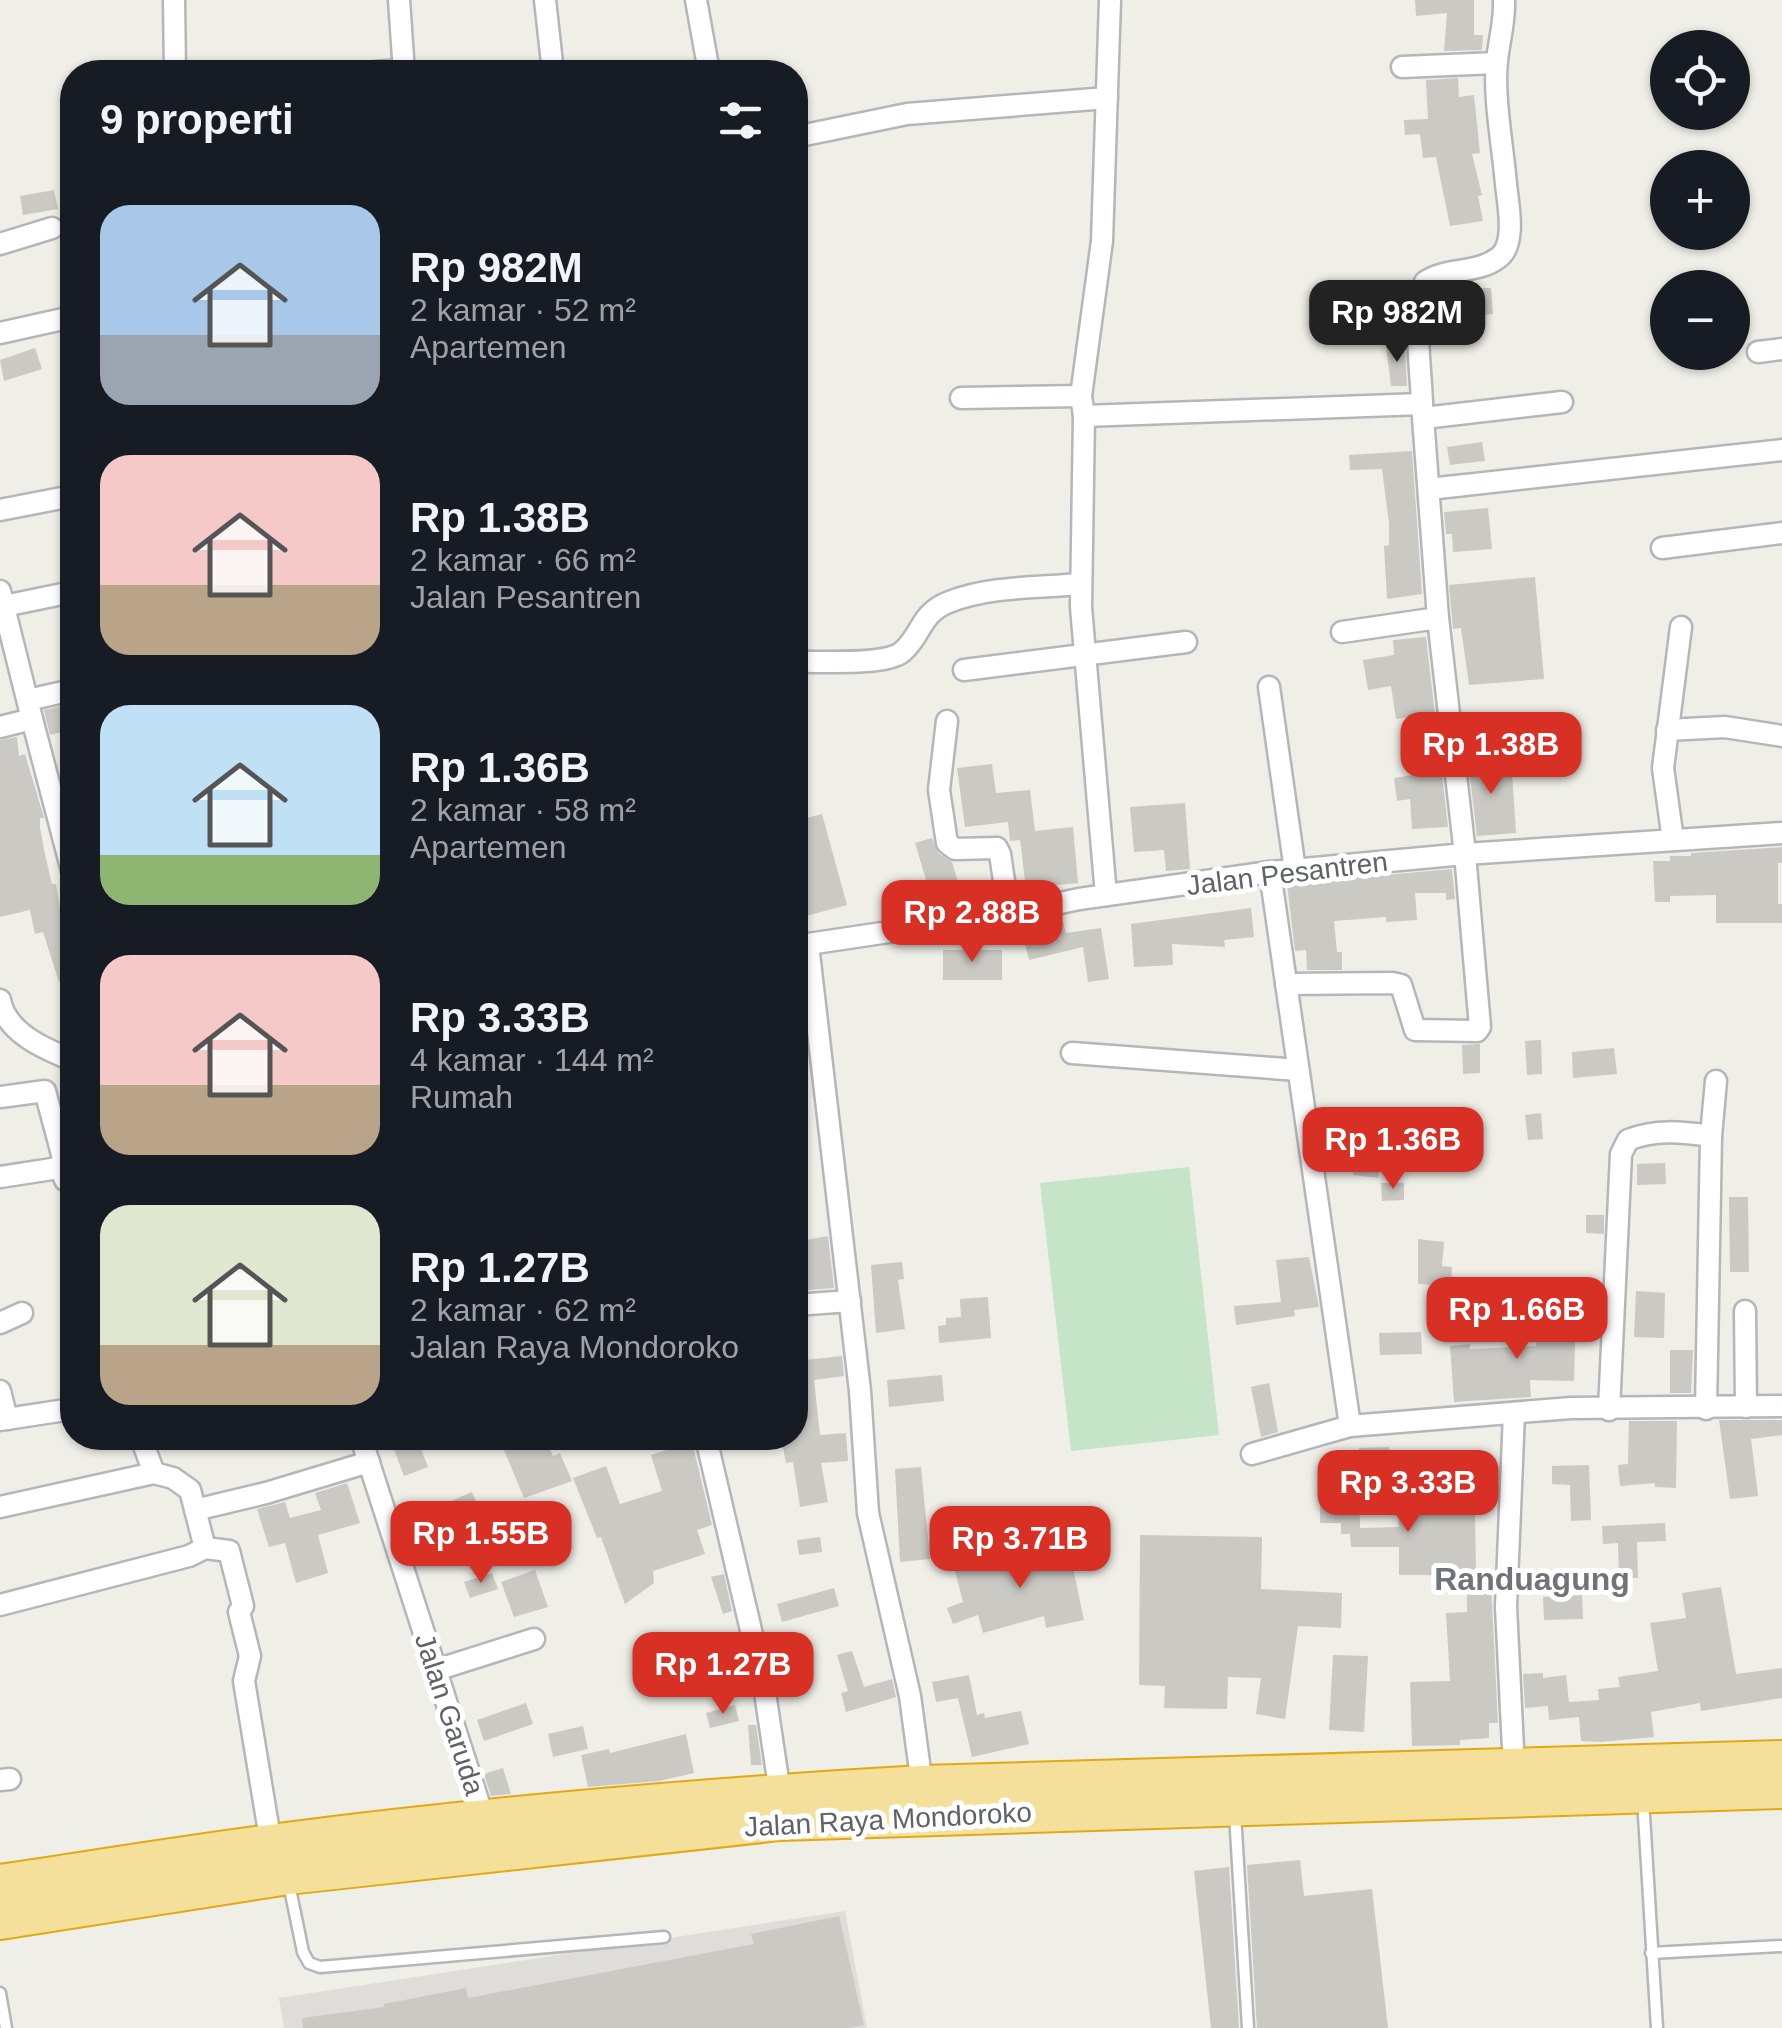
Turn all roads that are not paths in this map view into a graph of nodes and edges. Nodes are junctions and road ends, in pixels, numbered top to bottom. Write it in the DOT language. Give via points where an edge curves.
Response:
graph roads {
  1 [pos="174,0"];
  2 [pos="399,0"];
  3 [pos="545,0"];
  4 [pos="696,0"];
  5 [pos="1110,0"];
  6 [pos="1504,0"];
  7 [pos="175,60"];
  8 [pos="403,60"];
  9 [pos="552,60"];
  10 [pos="707,60"];
  11 [pos="1496,63"];
  12 [pos="1402,67"];
  13 [pos="1107,98"];
  14 [pos="808,134"];
  15 [pos="52,228"];
  16 [pos="0,244"];
  17 [pos="60,320"];
  18 [pos="0,333"];
  19 [pos="1782,349"];
  20 [pos="1758,352"];
  21 [pos="961,398"];
  22 [pos="1562,402"];
  23 [pos="1082,406"];
  24 [pos="1423,411"];
  25 [pos="1782,450"];
  26 [pos="1430,489"];
  27 [pos="60,498"];
  28 [pos="0,510"];
  29 [pos="1782,533"];
  30 [pos="1662,548"];
  31 [pos="1080,584"];
  32 [pos="60,593"];
  33 [pos="2,598"];
  34 [pos="1438,618"];
  35 [pos="1682,627"];
  36 [pos="1342,632"];
  37 [pos="1186,642"];
  38 [pos="1085,653"];
  39 [pos="808,662"];
  40 [pos="964,670"];
  41 [pos="1268,687"];
  42 [pos="60,696"];
  43 [pos="30,710"];
  44 [pos="946,721"];
  45 [pos="0,727"];
  46 [pos="1666,730"];
  47 [pos="1782,736"];
  48 [pos="60,825"];
  49 [pos="1782,833"];
  50 [pos="1673,840"];
  51 [pos="1466,854"];
  52 [pos="1294,870"];
  53 [pos="1270,872"];
  54 [pos="1106,895"];
  55 [pos="1009,914"];
  56 [pos="808,948"];
  57 [pos="808,965"];
  58 [pos="1286,984"];
  59 [pos="0,1000"];
  60 [pos="1072,1053"];
  61 [pos="60,1055"];
  62 [pos="1298,1070"];
  63 [pos="1716,1081"];
  64 [pos="0,1097"];
  65 [pos="1711,1136"];
  66 [pos="60,1147"];
  67 [pos="60,1175"];
  68 [pos="0,1177"];
  69 [pos="850,1300"];
  70 [pos="808,1304"];
  71 [pos="1746,1310"];
  72 [pos="22,1314"];
  73 [pos="0,1322"];
  74 [pos="0,1392"];
  75 [pos="1746,1406"];
  76 [pos="1782,1406"];
  77 [pos="1706,1409"];
  78 [pos="60,1410"];
  79 [pos="1610,1410"];
  80 [pos="1514,1413"];
  81 [pos="4,1420"];
  82 [pos="1350,1426"];
  83 [pos="145,1450"];
  84 [pos="366,1450"];
  85 [pos="709,1450"];
  86 [pos="1252,1454"];
  87 [pos="369,1462"];
  88 [pos="154,1473"];
  89 [pos="0,1507"];
  90 [pos="195,1510"];
  91 [pos="197,1552"];
  92 [pos="1,1599"];
  93 [pos="534,1639"];
  94 [pos="436,1670"];
  95 [pos="1782,1760"];
  96 [pos="1514,1770"];
  97 [pos="1642,1779"];
  98 [pos="922,1785"];
  99 [pos="1782,1789"];
  100 [pos="780,1793"];
  101 [pos="1233,1793"];
  102 [pos="484,1819"];
  103 [pos="280,1854"];
  104 [pos="0,1884"];
  105 [pos="0,1920"];
  106 [pos="664,1937"];
  107 [pos="1782,1946"];
  108 [pos="1651,1952"];
  109 [pos="0,1993"];
  110 [pos="6,2028"];
  111 [pos="1248,2028"];
  112 [pos="1656,2028"];
  1 -- 7 [label="street"];
  2 -- 8 [label="street"];
  3 -- 9 [label="street"];
  4 -- 10 [label="street"];
  5 -- 13 [label="street"];
  6 -- 11 [label="street"];
  11 -- 12 [label="street"];
  11 -- 24 [label="street" via="1510,219 1506,246 1502,257 1425,282"];
  13 -- 14 [label="street" via="908,114"];
  13 -- 23 [label="street" via="1102,242"];
  15 -- 16 [label="street"];
  17 -- 18 [label="street"];
  19 -- 20 [label="street"];
  21 -- 23 [label="street"];
  22 -- 24 [label="street"];
  23 -- 24 [label="street"];
  23 -- 31 [label="street"];
  24 -- 26 [label="street"];
  25 -- 26 [label="street"];
  26 -- 34 [label="street"];
  27 -- 28 [label="street"];
  29 -- 30 [label="street"];
  31 -- 38 [label="street"];
  31 -- 39 [label="street" via="952,600 924,618 899,655"];
  32 -- 33 [label="street"];
  33 -- 43 [label="street"];
  34 -- 36 [label="street"];
  34 -- 51 [label="street"];
  35 -- 46 [label="street"];
  37 -- 38 [label="street"];
  38 -- 40 [label="street"];
  38 -- 54 [label="street"];
  41 -- 52 [label="street"];
  42 -- 43 [label="street"];
  43 -- 45 [label="street"];
  43 -- 48 [label="street"];
  44 -- 55 [label="street" via="940,790 947,842 955,849 996,848"];
  46 -- 47 [label="street" via="1736,727"];
  46 -- 50 [label="street"];
  49 -- 50 [label="street, Jalan Pesantren"];
  50 -- 51 [label="street, Jalan Pesantren"];
  51 -- 52 [label="street, Jalan Pesantren"];
  51 -- 58 [label="street" via="1478,1030 1414,1030 1405,994 1392,983"];
  52 -- 53 [label="street, Jalan Pesantren"];
  53 -- 54 [label="street, Jalan Pesantren"];
  53 -- 58 [label="street"];
  54 -- 55 [label="street, Jalan Pesantren"];
  55 -- 56 [label="street, Jalan Pesantren"];
  57 -- 69 [label="street"];
  58 -- 62 [label="street"];
  59 -- 61 [label="street" via="8,1021"];
  60 -- 62 [label="street"];
  62 -- 82 [label="street"];
  63 -- 65 [label="street"];
  64 -- 66 [label="street" via="45,1091"];
  65 -- 77 [label="street"];
  65 -- 79 [label="street" via="1644,1133 1628,1140 1621,1154"];
  67 -- 68 [label="street"];
  69 -- 70 [label="street"];
  69 -- 98 [label="street" via="868,1513 910,1696"];
  71 -- 75 [label="street"];
  72 -- 73 [label="street"];
  74 -- 81 [label="street"];
  75 -- 76 [label="street"];
  75 -- 77 [label="street"];
  77 -- 79 [label="street"];
  78 -- 81 [label="street"];
  79 -- 80 [label="street"];
  80 -- 82 [label="street"];
  80 -- 96 [label="street" via="1506,1607"];
  82 -- 86 [label="street"];
  83 -- 88 [label="street"];
  84 -- 87 [label="street, Jalan Garuda"];
  85 -- 100 [label="street" via="764,1686"];
  87 -- 90 [label="street"];
  87 -- 94 [label="street, Jalan Garuda"];
  88 -- 89 [label="street"];
  88 -- 90 [label="street" via="190,1490"];
  90 -- 91 [label="street"];
  91 -- 92 [label="street"];
  91 -- 103 [label="street" via="229,1551 250,1656 244,1682"];
  93 -- 94 [label="street"];
  94 -- 102 [label="street, Jalan Garuda"];
  95 -- 97 [label="highway, Jalan Raya Mondoroko"];
  96 -- 97 [label="highway, Jalan Raya Mondoroko"];
  96 -- 101 [label="highway, Jalan Raya Mondoroko"];
  97 -- 99 [label="highway, Jalan Raya Mondoroko"];
  97 -- 101 [label="highway, Jalan Raya Mondoroko"];
  97 -- 108 [label="lane"];
  98 -- 100 [label="highway, Jalan Raya Mondoroko"];
  98 -- 101 [label="highway, Jalan Raya Mondoroko"];
  100 -- 102 [label="highway, Jalan Raya Mondoroko"];
  101 -- 103 [label="highway, Jalan Raya Mondoroko"];
  101 -- 111 [label="lane"];
  102 -- 103 [label="highway, Jalan Raya Mondoroko"];
  103 -- 104 [label="highway, Jalan Raya Mondoroko"];
  103 -- 105 [label="highway, Jalan Raya Mondoroko"];
  103 -- 106 [label="lane" via="303,1952 320,1966"];
  107 -- 108 [label="lane"];
  108 -- 112 [label="lane"];
  109 -- 110 [label="lane"];
}
